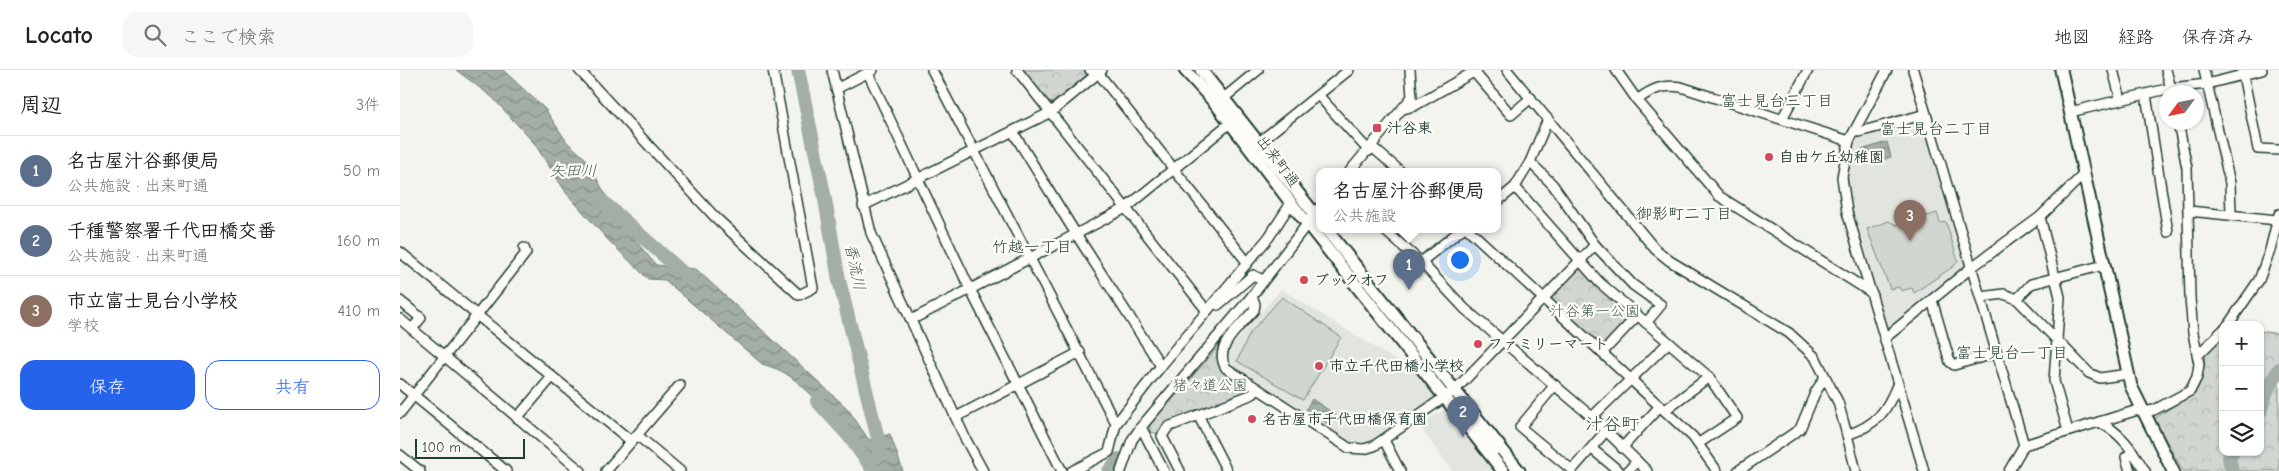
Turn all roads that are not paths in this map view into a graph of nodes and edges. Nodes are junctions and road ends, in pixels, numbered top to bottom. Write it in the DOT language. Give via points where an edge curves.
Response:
graph roads {
  1 [pos="579,70"];
  2 [pos="773,70"];
  3 [pos="832,70"];
  4 [pos="932,70"];
  5 [pos="1018,70"];
  6 [pos="1090,70"];
  7 [pos="1185,70"];
  8 [pos="1191,70"];
  9 [pos="1201,70"];
  10 [pos="1258,70"];
  11 [pos="1349,70"];
  12 [pos="1410,70"];
  13 [pos="1507,70"];
  14 [pos="1616,70"];
  15 [pos="1806,70"];
  16 [pos="1886,70"];
  17 [pos="1913,70"];
  18 [pos="2061,70"];
  19 [pos="2113,70"];
  20 [pos="2166,70"];
  21 [pos="2204,70"];
  22 [pos="2262,70"];
  23 [pos="871,71"];
  24 [pos="1476,71"];
  25 [pos="1101,72"];
  26 [pos="2242,73"];
  27 [pos="2207,84"];
  28 [pos="2170,85"];
  29 [pos="2201,85"];
  30 [pos="836,89"];
  31 [pos="2159,92"];
  32 [pos="2146,95"];
  33 [pos="1319,96"];
  34 [pos="1531,98"];
  35 [pos="1637,100"];
  36 [pos="2121,100"];
  37 [pos="1220,101"];
  38 [pos="1403,109"];
  39 [pos="1050,112"];
  40 [pos="2070,112"];
  41 [pos="1926,114"];
  42 [pos="1548,119"];
  43 [pos="1782,120"];
  44 [pos="1230,123"];
  45 [pos="1854,130"];
  46 [pos="2180,130"];
  47 [pos="1013,132"];
  48 [pos="1849,141"];
  49 [pos="1258,143"];
  50 [pos="1370,149"];
  51 [pos="2279,150"];
  52 [pos="973,152"];
  53 [pos="1530,162"];
  54 [pos="1174,168"];
  55 [pos="1353,168"];
  56 [pos="1396,168"];
  57 [pos="2084,174"];
  58 [pos="918,180"];
  59 [pos="1515,187"];
  60 [pos="1501,199"];
  61 [pos="1291,203"];
  62 [pos="863,206"];
  63 [pos="1126,208"];
  64 [pos="2189,211"];
  65 [pos="2231,214"];
  66 [pos="1316,216"];
  67 [pos="2040,217"];
  68 [pos="2278,217"];
  69 [pos="2168,232"];
  70 [pos="1329,233"];
  71 [pos="1329,233"];
  72 [pos="1388,233"];
  73 [pos="1457,233"];
  74 [pos="1472,233"];
  75 [pos="1076,234"];
  76 [pos="1595,245"];
  77 [pos="524,248"];
  78 [pos="400,252"];
  79 [pos="1028,259"];
  80 [pos="1580,261"];
  81 [pos="1247,262"];
  82 [pos="1421,262"];
  83 [pos="2104,265"];
  84 [pos="1972,266"];
  85 [pos="2055,276"];
  86 [pos="1263,280"];
  87 [pos="970,289"];
  88 [pos="1872,293"];
  89 [pos="1981,297"];
  90 [pos="1545,298"];
  91 [pos="1253,299"];
  92 [pos="2018,299"];
  93 [pos="1932,300"];
  94 [pos="400,301"];
  95 [pos="1214,302"];
  96 [pos="1207,311"];
  97 [pos="477,315"];
  98 [pos="1636,316"];
  99 [pos="400,319"];
  100 [pos="911,320"];
  101 [pos="2231,321"];
  102 [pos="1646,323"];
  103 [pos="412,329"];
  104 [pos="2219,334"];
  105 [pos="1885,338"];
  106 [pos="1503,341"];
  107 [pos="2056,341"];
  108 [pos="1668,343"];
  109 [pos="1080,352"];
  110 [pos="1602,353"];
  111 [pos="1997,353"];
  112 [pos="2198,355"];
  113 [pos="445,356"];
  114 [pos="1161,366"];
  115 [pos="2128,374"];
  116 [pos="552,377"];
  117 [pos="1825,377"];
  118 [pos="1709,378"];
  119 [pos="1630,379"];
  120 [pos="1017,383"];
  121 [pos="1898,383"];
  122 [pos="400,384"];
  123 [pos="680,385"];
  124 [pos="1555,385"];
  125 [pos="1257,389"];
  126 [pos="1451,393"];
  127 [pos="414,395"];
  128 [pos="1662,408"];
  129 [pos="2144,412"];
  130 [pos="400,414"];
  131 [pos="1198,415"];
  132 [pos="956,417"];
  133 [pos="1592,417"];
  134 [pos="517,418"];
  135 [pos="2099,422"];
  136 [pos="1116,424"];
  137 [pos="1141,427"];
  138 [pos="1606,431"];
  139 [pos="2068,431"];
  140 [pos="1847,435"];
  141 [pos="634,438"];
  142 [pos="1384,440"];
  143 [pos="1699,443"];
  144 [pos="2024,444"];
  145 [pos="1622,448"];
  146 [pos="1592,449"];
  147 [pos="2133,452"];
  148 [pos="400,455"];
  149 [pos="1637,461"];
  150 [pos="1743,470"];
  151 [pos="420,471"];
  152 [pos="506,471"];
  153 [pos="581,471"];
  154 [pos="606,471"];
  155 [pos="680,471"];
  156 [pos="983,471"];
  157 [pos="1062,471"];
  158 [pos="1072,471"];
  159 [pos="1121,471"];
  160 [pos="1164,471"];
  161 [pos="1180,471"];
  162 [pos="1227,471"];
  163 [pos="1400,471"];
  164 [pos="1504,471"];
  165 [pos="1508,471"];
  166 [pos="1520,471"];
  167 [pos="1619,471"];
  168 [pos="1628,471"];
  169 [pos="1647,471"];
  170 [pos="1717,471"];
  171 [pos="1856,471"];
  172 [pos="1924,471"];
  173 [pos="2009,471"];
  174 [pos="2130,471"];
  175 [pos="2145,471"];
  176 [pos="2173,471"];
  1 -- 2 [label="street" via="714,216 799,295 813,288"];
  3 -- 30 [label="street"];
  4 -- 52 [label="street"];
  5 -- 39 [label="street"];
  6 -- 25 [label="street"];
  7 -- 37 [label="main road"];
  8 -- 37 [label="street"];
  9 -- 37 [label="main road, 出来町通"];
  10 -- 37 [label="street"];
  11 -- 33 [label="street"];
  12 -- 38 [label="street" via="1412,97"];
  13 -- 34 [label="street"];
  14 -- 35 [label="street"];
  15 -- 43 [label="street"];
  16 -- 45 [label="street"];
  17 -- 41 [label="street"];
  18 -- 40 [label="main road"];
  19 -- 36 [label="street"];
  20 -- 28 [label="street"];
  21 -- 27 [label="street"];
  22 -- 26 [label="street"];
  23 -- 30 [label="street"];
  23 -- 58 [label="street"];
  24 -- 34 [label="street" via="1512,115"];
  24 -- 38 [label="street"];
  25 -- 39 [label="street"];
  25 -- 54 [label="street"];
  26 -- 27 [label="street"];
  26 -- 51 [label="street" via="2258,149"];
  27 -- 29 [label="street"];
  27 -- 65 [label="street" via="2230,183"];
  30 -- 62 [label="street"];
  31 -- 32 [label="street"];
  32 -- 36 [label="street"];
  32 -- 69 [label="street"];
  33 -- 49 [label="street"];
  33 -- 50 [label="street"];
  34 -- 42 [label="street"];
  35 -- 43 [label="street" via="1667,85"];
  35 -- 88 [label="street" via="1719,196"];
  36 -- 40 [label="street"];
  37 -- 44 [label="main road, 出来町通"];
  37 -- 49 [label="main road, 出来町通"];
  38 -- 50 [label="street"];
  39 -- 47 [label="street"];
  39 -- 63 [label="street"];
  40 -- 57 [label="main road"];
  41 -- 45 [label="street" via="1859,132"];
  41 -- 84 [label="street"];
  42 -- 53 [label="street"];
  42 -- 117 [label="street" via="1655,249 1790,333 1815,357"];
  43 -- 48 [label="street"];
  44 -- 54 [label="street"];
  44 -- 61 [label="main road, 出来町通"];
  45 -- 48 [label="street"];
  46 -- 64 [label="street" via="2187,168"];
  47 -- 52 [label="street"];
  47 -- 75 [label="street"];
  48 -- 88 [label="street" via="1842,177 1847,212"];
  49 -- 66 [label="main road, 出来町通"];
  50 -- 55 [label="street"];
  50 -- 56 [label="street"];
  52 -- 58 [label="street"];
  52 -- 79 [label="street"];
  53 -- 59 [label="street"];
  53 -- 76 [label="street" via="1553,185"];
  54 -- 63 [label="street"];
  54 -- 81 [label="street"];
  57 -- 67 [label="street"];
  57 -- 83 [label="main road"];
  58 -- 62 [label="street"];
  58 -- 87 [label="street"];
  59 -- 60 [label="street"];
  59 -- 80 [label="street"];
  61 -- 66 [label="main road, 出来町通"];
  61 -- 81 [label="street" via="1269,237"];
  62 -- 100 [label="street" via="871,233"];
  63 -- 75 [label="street"];
  63 -- 96 [label="street"];
  64 -- 65 [label="street"];
  64 -- 112 [label="street" via="2190,298"];
  65 -- 68 [label="street"];
  66 -- 86 [label="street"];
  67 -- 84 [label="street"];
  67 -- 85 [label="street"];
  68 -- 101 [label="street" via="2259,280"];
  70 -- 126 [label="main road, 出来町通"];
  71 -- 126 [label="main road, 出来町通" via="1436,367"];
  72 -- 82 [label="street"];
  73 -- 82 [label="street"];
  74 -- 90 [label="street"];
  75 -- 79 [label="street"];
  75 -- 114 [label="street"];
  76 -- 80 [label="street"];
  76 -- 102 [label="street" via="1633,285 1661,305"];
  77 -- 97 [label="street" via="526,253"];
  78 -- 97 [label="street"];
  79 -- 87 [label="street"];
  79 -- 109 [label="street"];
  80 -- 90 [label="street"];
  80 -- 98 [label="street"];
  81 -- 95 [label="street"];
  82 -- 106 [label="street" via="1464,309"];
  83 -- 85 [label="street"];
  83 -- 115 [label="main road"];
  84 -- 89 [label="street"];
  84 -- 93 [label="street"];
  85 -- 92 [label="street" via="2031,284"];
  85 -- 107 [label="street" via="2060,297"];
  86 -- 91 [label="street"];
  86 -- 95 [label="street" via="1252,275 1218,305"];
  87 -- 100 [label="street"];
  87 -- 120 [label="street"];
  88 -- 105 [label="street"];
  89 -- 92 [label="street" via="2004,294"];
  89 -- 111 [label="street"];
  90 -- 106 [label="street"];
  90 -- 110 [label="street"];
  91 -- 125 [label="street" via="1254,310 1226,343 1221,357 1226,368"];
  91 -- 137 [label="street"];
  92 -- 107 [label="street"];
  93 -- 105 [label="street"];
  93 -- 111 [label="street" via="1950,362 1954,364"];
  94 -- 103 [label="street" via="420,318"];
  95 -- 96 [label="street"];
  96 -- 114 [label="street"];
  97 -- 113 [label="street"];
  97 -- 116 [label="street"];
  98 -- 102 [label="street"];
  98 -- 110 [label="street"];
  99 -- 103 [label="street"];
  100 -- 132 [label="street"];
  102 -- 108 [label="street"];
  103 -- 113 [label="street"];
  104 -- 112 [label="street"];
  105 -- 121 [label="street"];
  106 -- 124 [label="street"];
  106 -- 126 [label="street"];
  107 -- 115 [label="street" via="2089,373 2100,378"];
  107 -- 139 [label="street" via="2054,382"];
  108 -- 118 [label="street"];
  108 -- 119 [label="street"];
  109 -- 120 [label="street"];
  109 -- 136 [label="street"];
  110 -- 119 [label="street"];
  111 -- 144 [label="street"];
  112 -- 129 [label="street" via="2197,378 2190,391"];
  113 -- 127 [label="street"];
  113 -- 134 [label="street"];
  114 -- 136 [label="street"];
  115 -- 129 [label="main road"];
  116 -- 134 [label="street"];
  116 -- 141 [label="street"];
  117 -- 140 [label="street" via="1838,402"];
  117 -- 150 [label="street" via="1800,429"];
  118 -- 128 [label="street"];
  118 -- 143 [label="street" via="1737,418"];
  119 -- 128 [label="street"];
  119 -- 133 [label="street"];
  120 -- 132 [label="street"];
  120 -- 157 [label="street"];
  121 -- 140 [label="street" via="1882,415"];
  121 -- 172 [label="street"];
  122 -- 127 [label="street"];
  123 -- 141 [label="street"];
  124 -- 133 [label="street"];
  124 -- 146 [label="street" via="1520,427 1572,470"];
  125 -- 131 [label="street" via="1253,394"];
  125 -- 142 [label="street" via="1350,448 1364,449"];
  126 -- 142 [label="street"];
  126 -- 164 [label="main road, 出来町通"];
  126 -- 165 [label="street"];
  126 -- 166 [label="main road, 出来町通"];
  127 -- 130 [label="street"];
  127 -- 152 [label="street"];
  128 -- 143 [label="street"];
  128 -- 145 [label="street"];
  129 -- 135 [label="street" via="2138,410"];
  129 -- 176 [label="main road"];
  131 -- 161 [label="street" via="1168,426 1162,436"];
  131 -- 162 [label="street"];
  132 -- 156 [label="street"];
  133 -- 138 [label="street"];
  134 -- 153 [label="street"];
  135 -- 139 [label="street"];
  135 -- 147 [label="street" via="2115,430"];
  136 -- 158 [label="street" via="1109,452"];
  137 -- 159 [label="street" via="1132,440"];
  137 -- 160 [label="street"];
  138 -- 145 [label="street"];
  138 -- 146 [label="street"];
  139 -- 144 [label="street"];
  140 -- 171 [label="street"];
  141 -- 154 [label="street"];
  141 -- 155 [label="street"];
  142 -- 163 [label="street"];
  143 -- 170 [label="street"];
  144 -- 173 [label="street"];
  145 -- 149 [label="street"];
  146 -- 167 [label="street"];
  147 -- 174 [label="street" via="2126,457"];
  147 -- 175 [label="street"];
  148 -- 151 [label="street"];
  149 -- 168 [label="street"];
  149 -- 169 [label="street"];
}
